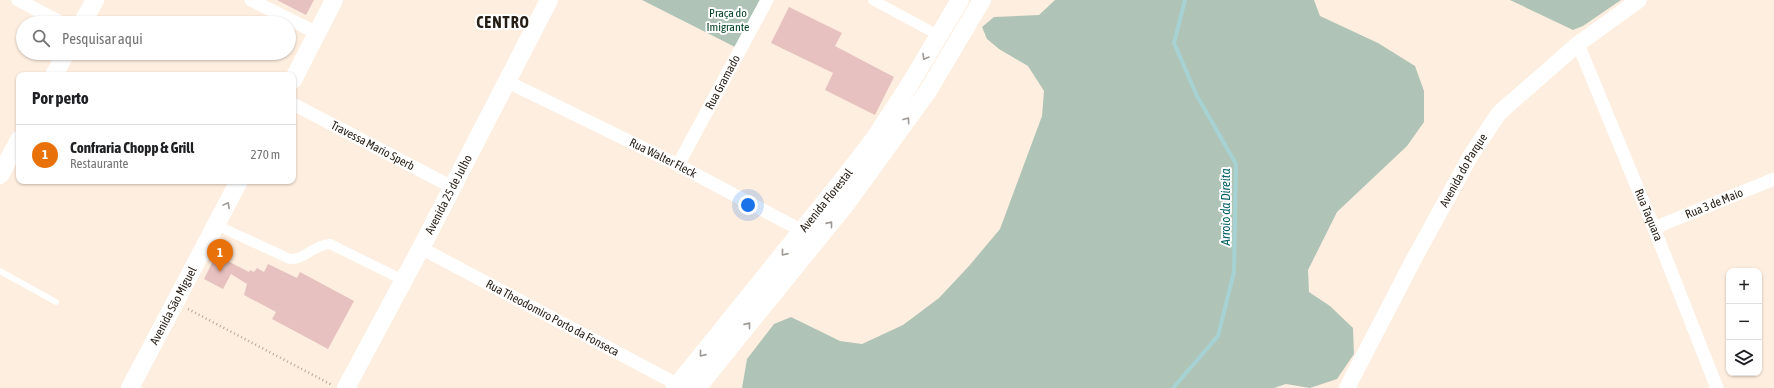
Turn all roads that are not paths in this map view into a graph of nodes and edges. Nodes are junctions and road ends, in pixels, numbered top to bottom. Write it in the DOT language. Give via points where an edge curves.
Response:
graph roads {
  1 [pos="18,0"];
  2 [pos="95,0"];
  3 [pos="251,0"];
  4 [pos="334,0"];
  5 [pos="549,0"];
  6 [pos="767,0"];
  7 [pos="873,0"];
  8 [pos="960,0"];
  9 [pos="982,0"];
  10 [pos="1639,0"];
  11 [pos="49,16"];
  12 [pos="86,16"];
  13 [pos="283,16"];
  14 [pos="296,22"];
  15 [pos="317,33"];
  16 [pos="938,35"];
  17 [pos="1578,44"];
  18 [pos="62,60"];
  19 [pos="56,72"];
  20 [pos="296,74"];
  21 [pos="506,81"];
  22 [pos="296,106"];
  23 [pos="16,146"];
  24 [pos="678,165"];
  25 [pos="0,175"];
  26 [pos="1774,179"];
  27 [pos="237,184"];
  28 [pos="452,187"];
  29 [pos="216,225"];
  30 [pos="1654,228"];
  31 [pos="802,231"];
  32 [pos="818,240"];
  33 [pos="421,248"];
  34 [pos="0,271"];
  35 [pos="403,280"];
  36 [pos="56,302"];
  37 [pos="679,387"];
  38 [pos="130,388"];
  39 [pos="346,388"];
  40 [pos="697,388"];
  41 [pos="1347,388"];
  42 [pos="1717,388"];
  1 -- 11 [label="street"];
  2 -- 12 [label="main road"];
  3 -- 13 [label="street"];
  4 -- 15 [label="main road"];
  5 -- 21 [label="main road, Avenida 25 de Julho"];
  6 -- 24 [label="street, Rua Gramado"];
  7 -- 16 [label="street"];
  8 -- 16 [label="main road, Avenida Florestal"];
  32 -- 9 [label="main road, Avenida Florestal, one-way" via="928,91"];
  10 -- 17 [label="street, Avenida do Parque"];
  14 -- 15 [label="street"];
  15 -- 20 [label="main road"];
  16 -- 31 [label="main road, Avenida Florestal, one-way" via="874,139"];
  17 -- 30 [label="street, Rua Taquara"];
  17 -- 41 [label="street, Avenida do Parque" via="1499,113 1471,155"];
  18 -- 19 [label="main road"];
  21 -- 24 [label="street, Rua Walter Fleck"];
  21 -- 28 [label="main road, Avenida 25 de Julho"];
  22 -- 28 [label="street, Travessa Mario Sperb"];
  23 -- 25 [label="main road"];
  24 -- 31 [label="street, Rua Walter Fleck"];
  26 -- 30 [label="street, Rua 3 de Maio"];
  29 -- 27 [label="main road, Avenida São Miguel, one-way"];
  28 -- 33 [label="main road, Avenida 25 de Julho"];
  29 -- 35 [label="street" via="290,259 298,258 322,244 330,244"];
  29 -- 38 [label="main road, Avenida São Miguel"];
  30 -- 42 [label="street, Rua Taquara"];
  31 -- 32 [label="street, Rua Walter Fleck"];
  31 -- 37 [label="main road, Avenida Florestal, one-way"];
  40 -- 32 [label="main road, Avenida Florestal, one-way"];
  33 -- 35 [label="main road, Avenida 25 de Julho"];
  33 -- 37 [label="street, Rua Theodomiro Porto da Fonseca"];
  34 -- 36 [label="lane"];
  35 -- 39 [label="main road, Avenida 25 de Julho"];
}
